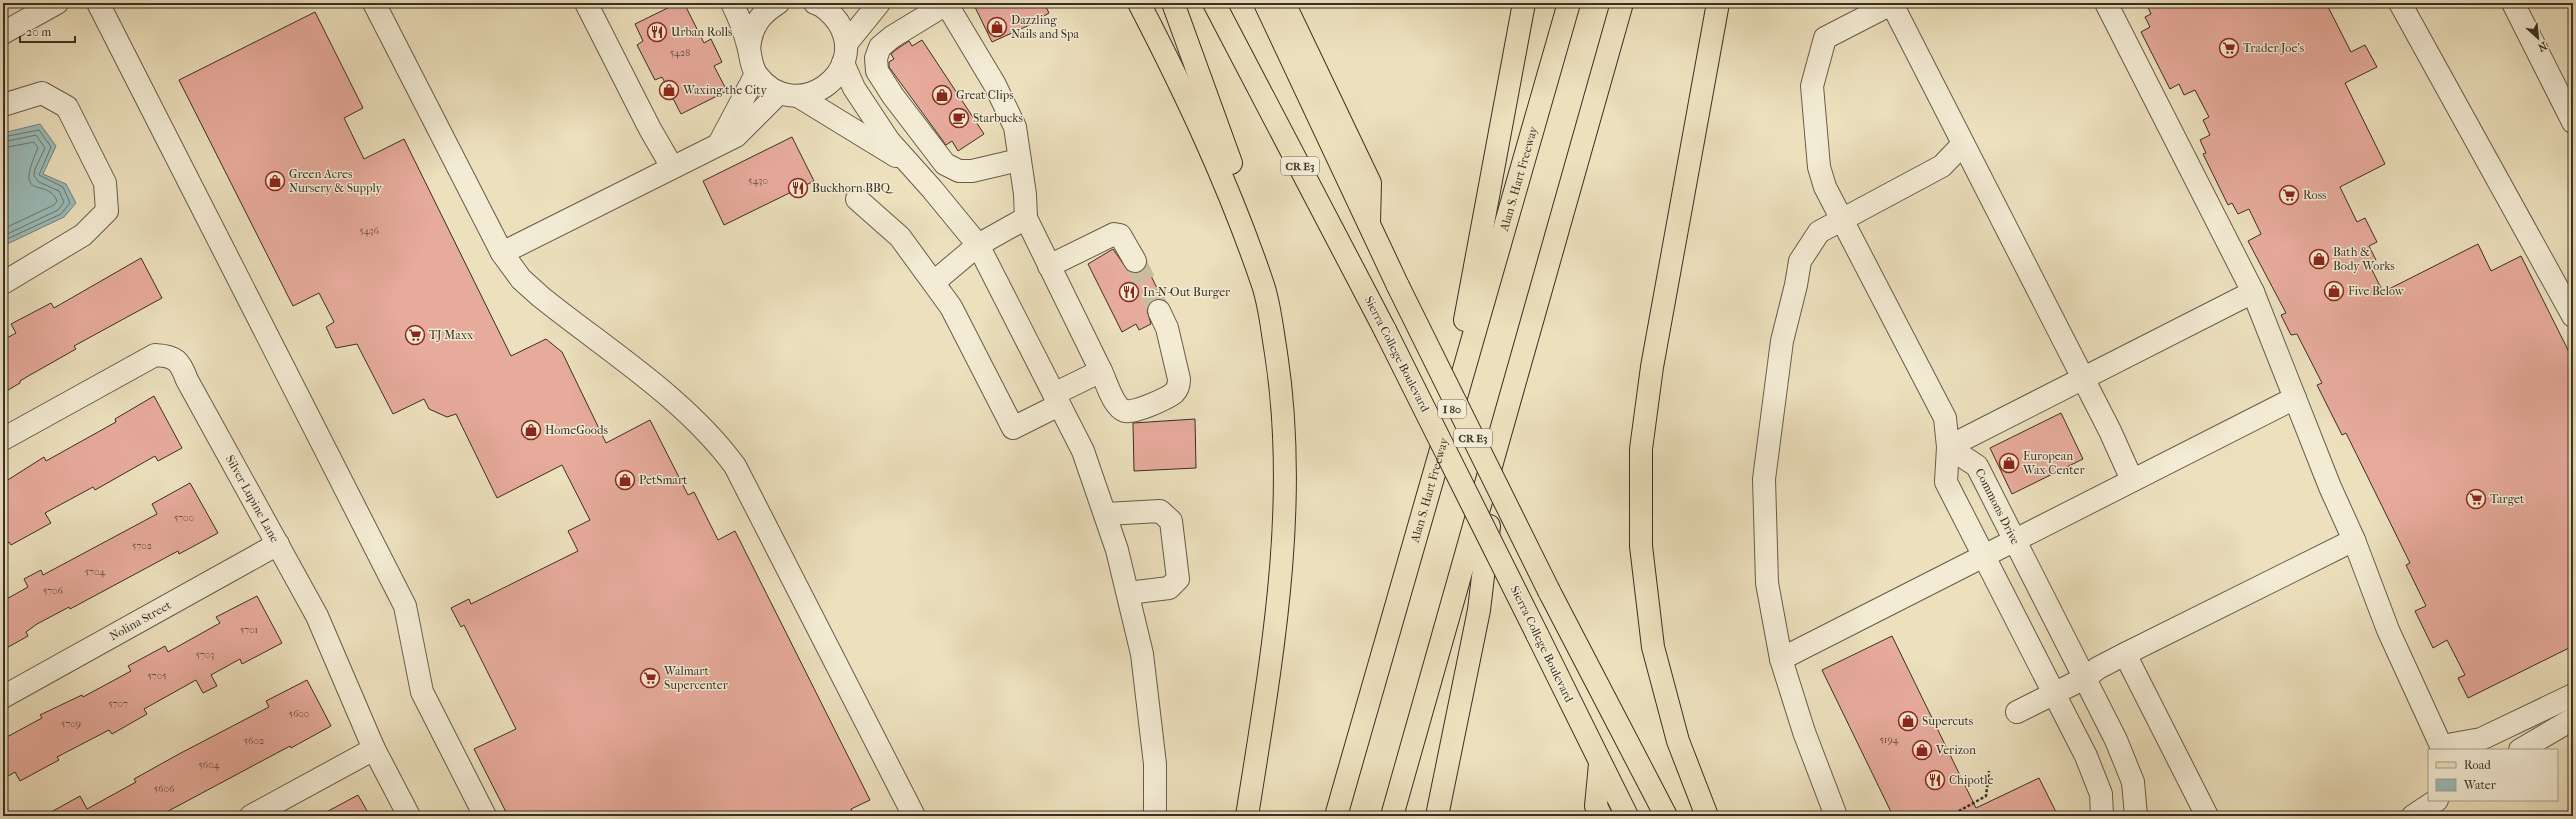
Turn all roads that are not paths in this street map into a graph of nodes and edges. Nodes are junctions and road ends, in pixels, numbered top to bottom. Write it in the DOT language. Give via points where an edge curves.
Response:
graph roads {
  1 [pos="57,3"];
  2 [pos="98,3"];
  3 [pos="374,3"];
  4 [pos="586,3"];
  5 [pos="732,3"];
  6 [pos="778,3"];
  7 [pos="815,3"];
  8 [pos="879,3"];
  9 [pos="946,3"];
  10 [pos="1139,3"];
  11 [pos="1173,3"];
  12 [pos="1214,3"];
  13 [pos="1265,3"];
  14 [pos="1284,3"];
  15 [pos="1524,3"];
  16 [pos="1569,3"];
  17 [pos="1622,3"];
  18 [pos="1718,3"];
  19 [pos="1893,3"];
  20 [pos="2106,3"];
  21 [pos="2400,3"];
  22 [pos="2513,3"];
  23 [pos="3,33"];
  24 [pos="749,49"];
  25 [pos="844,54"];
  26 [pos="756,74"];
  27 [pos="788,94"];
  28 [pos="3,105"];
  29 [pos="2573,122"];
  30 [pos="720,142"];
  31 [pos="1963,144"];
  32 [pos="1019,160"];
  33 [pos="907,163"];
  34 [pos="672,167"];
  35 [pos="858,199"];
  36 [pos="1026,218"];
  37 [pos="1843,220"];
  38 [pos="1369,223"];
  39 [pos="978,245"];
  40 [pos="502,253"];
  41 [pos="1136,261"];
  42 [pos="1049,266"];
  43 [pos="934,282"];
  44 [pos="3,283"];
  45 [pos="1262,283"];
  46 [pos="2253,292"];
  47 [pos="1159,311"];
  48 [pos="2573,316"];
  49 [pos="1101,371"];
  50 [pos="2083,379"];
  51 [pos="2294,398"];
  52 [pos="1057,399"];
  53 [pos="3,439"];
  54 [pos="1498,442"];
  55 [pos="1442,444"];
  56 [pos="1948,447"];
  57 [pos="2132,480"];
  58 [pos="1106,514"];
  59 [pos="2015,540"];
  60 [pos="2354,540"];
  61 [pos="278,544"];
  62 [pos="1984,556"];
  63 [pos="1128,593"];
  64 [pos="2125,654"];
  65 [pos="1781,659"];
  66 [pos="2085,678"];
  67 [pos="2054,693"];
  68 [pos="2573,695"];
  69 [pos="3,697"];
  70 [pos="2017,712"];
  71 [pos="2573,719"];
  72 [pos="2442,748"];
  73 [pos="374,749"];
  74 [pos="2522,749"];
  75 [pos="1600,764"];
  76 [pos="2436,801"];
  77 [pos="251,816"];
  78 [pos="410,816"];
  79 [pos="485,816"];
  80 [pos="914,816"];
  81 [pos="1155,816"];
  82 [pos="1247,816"];
  83 [pos="1336,816"];
  84 [pos="1392,816"];
  85 [pos="1437,816"];
  86 [pos="1601,816"];
  87 [pos="1627,816"];
  88 [pos="1666,816"];
  89 [pos="1707,816"];
  90 [pos="1836,816"];
  91 [pos="2102,816"];
  92 [pos="2136,816"];
  93 [pos="2206,816"];
  94 [pos="2414,816"];
  1 -- 23 [label="street"];
  2 -- 79 [label="street" via="406,606 422,692"];
  3 -- 40 [label="street"];
  4 -- 34 [label="street"];
  5 -- 24 [label="street"];
  6 -- 24 [label="street" via="766,10 756,21 750,34"];
  7 -- 25 [label="street" via="833,15 842,28"];
  8 -- 25 [label="street"];
  9 -- 32 [label="street" via="995,85 1015,127"];
  9 -- 32 [label="street" via="892,36 880,47 876,58 877,70 893,96 945,164 959,171 972,171"];
  10 -- 45 [label="main road" via="1222,173"];
  11 -- 45 [label="main road" via="1248,208 1263,259"];
  12 -- 75 [label="main road, Sierra College Boulevard / CR E3, bridge" via="1385,330"];
  13 -- 38 [label="main road, CR E3"];
  14 -- 38 [label="main road" via="1370,183"];
  15 -- 55 [label="main road"];
  16 -- 55 [label="main road, Alan S. Hart Freeway / I 80"];
  17 -- 54 [label="main road"];
  18 -- 89 [label="main road" via="1652,367 1641,449 1641,546 1653,647 1678,741"];
  19 -- 31 [label="street"];
  19 -- 37 [label="street" via="1825,38 1812,86 1819,167 1826,188"];
  20 -- 46 [label="street"];
  21 -- 48 [label="street"];
  22 -- 29 [label="street"];
  24 -- 26 [label="street"];
  25 -- 27 [label="street" via="836,76 826,87 812,94"];
  25 -- 33 [label="street" via="854,88 889,141"];
  26 -- 27 [label="street" via="766,85"];
  26 -- 30 [label="street"];
  27 -- 30 [label="street" via="746,129"];
  27 -- 33 [label="street"];
  28 -- 44 [label="street" via="42,93 67,107 105,183 107,211 83,234"];
  30 -- 34 [label="street"];
  31 -- 37 [label="street" via="1942,166"];
  31 -- 50 [label="street"];
  32 -- 36 [label="street"];
  33 -- 39 [label="street" via="932,188"];
  34 -- 40 [label="street"];
  35 -- 43 [label="street" via="900,237"];
  36 -- 39 [label="street"];
  36 -- 42 [label="street"];
  37 -- 56 [label="street" via="1945,418"];
  37 -- 65 [label="street" via="1819,232 1800,261 1782,341 1764,479 1767,583"];
  38 -- 88 [label="main road, CR E3, bridge" via="1549,591"];
  39 -- 43 [label="street"];
  39 -- 52 [label="street"];
  40 -- 80 [label="street" via="522,279 541,297 684,409 713,436 736,466"];
  41 -- 42 [label="street" via="1126,241 1120,235 1114,234"];
  42 -- 49 [label="street"];
  43 -- 52 [label="street" via="952,307 1013,428"];
  45 -- 82 [label="main road" via="1275,346 1284,417 1284,513 1273,651"];
  46 -- 50 [label="street"];
  46 -- 51 [label="street"];
  47 -- 49 [label="street" via="1167,328 1179,379 1174,392 1136,411 1125,411 1118,407"];
  49 -- 52 [label="street"];
  50 -- 56 [label="street"];
  50 -- 57 [label="street"];
  51 -- 57 [label="street"];
  51 -- 60 [label="street"];
  52 -- 58 [label="street" via="1083,451"];
  53 -- 61 [label="street, Silver Lupine Lane" via="155,355 171,356 181,365"];
  54 -- 84 [label="main road"];
  54 -- 85 [label="main road" via="1480,610"];
  55 -- 83 [label="main road, Alan S. Hart Freeway / I 80"];
  56 -- 59 [label="street, Commons Drive" via="1977,466"];
  56 -- 62 [label="street" via="1946,482"];
  57 -- 59 [label="street"];
  58 -- 63 [label="street"];
  58 -- 63 [label="street" via="1160,512 1172,521 1178,579 1169,588"];
  59 -- 62 [label="street"];
  59 -- 66 [label="street, Commons Drive"];
  60 -- 64 [label="street"];
  60 -- 72 [label="street" via="2388,630"];
  61 -- 69 [label="street, Nolina Street"];
  61 -- 73 [label="street, Silver Lupine Lane" via="317,616"];
  62 -- 65 [label="street"];
  62 -- 67 [label="street"];
  63 -- 81 [label="street" via="1142,654 1150,708 1155,764"];
  64 -- 66 [label="street"];
  64 -- 93 [label="street"];
  65 -- 90 [label="street" via="1804,732"];
  66 -- 67 [label="street"];
  66 -- 92 [label="street, Commons Drive" via="2116,740 2133,782"];
  67 -- 70 [label="street"];
  67 -- 91 [label="street" via="2086,756 2098,787"];
  68 -- 72 [label="street" via="2481,739"];
  71 -- 74 [label="street"];
  73 -- 77 [label="street"];
  73 -- 78 [label="street, Silver Lupine Lane"];
  75 -- 86 [label="main road" via="1596,806"];
  75 -- 87 [label="main road, Sierra College Boulevard"];
  76 -- 94 [label="street"];
}
